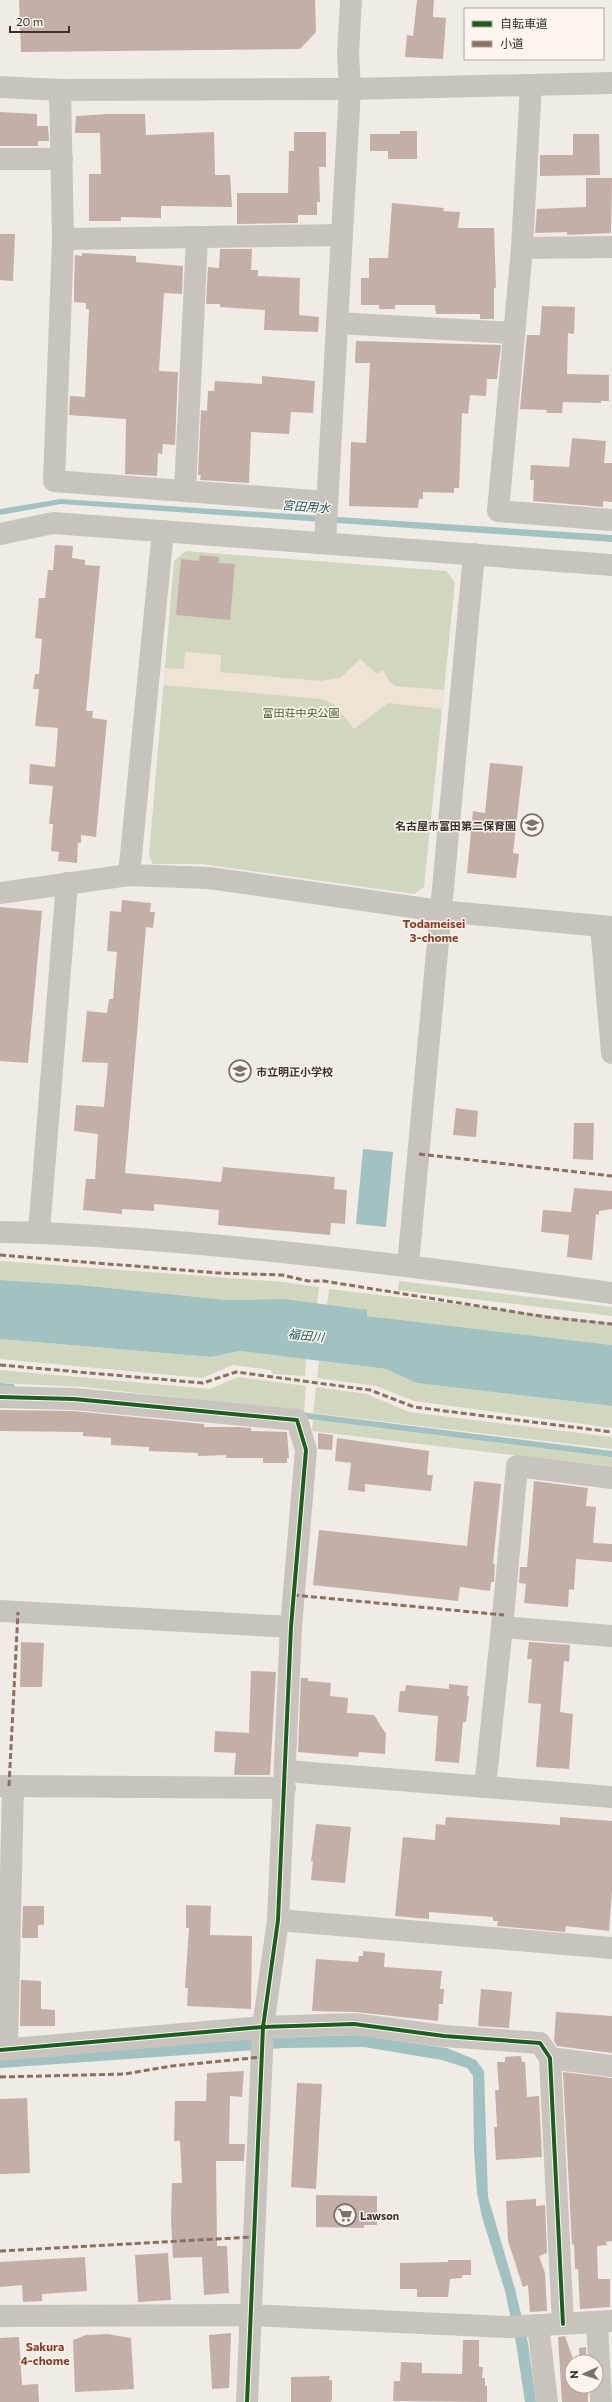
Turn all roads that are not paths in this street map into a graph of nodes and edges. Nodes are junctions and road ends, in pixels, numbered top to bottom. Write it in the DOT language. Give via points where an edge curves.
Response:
graph roads {
  1 [pos="351,0"];
  2 [pos="612,83"];
  3 [pos="531,85"];
  4 [pos="0,86"];
  5 [pos="350,89"];
  6 [pos="60,90"];
  7 [pos="0,159"];
  8 [pos="62,159"];
  9 [pos="342,235"];
  10 [pos="197,238"];
  11 [pos="63,239"];
  12 [pos="612,247"];
  13 [pos="522,248"];
  14 [pos="337,323"];
  15 [pos="514,333"];
  16 [pos="185,491"];
  17 [pos="612,520"];
  18 [pos="326,521"];
  19 [pos="163,531"];
  20 [pos="0,534"];
  21 [pos="474,554"];
  22 [pos="612,565"];
  23 [pos="129,875"];
  24 [pos="67,883"];
  25 [pos="0,893"];
  26 [pos="440,911"];
  27 [pos="606,927"];
  28 [pos="612,1053"];
  29 [pos="0,1232"];
  30 [pos="39,1232"];
  31 [pos="408,1265"];
  32 [pos="612,1293"];
  33 [pos="0,1396"];
  34 [pos="612,1478"];
  35 [pos="0,1611"];
  36 [pos="291,1627"];
  37 [pos="502,1627"];
  38 [pos="612,1636"];
  39 [pos="285,1780"];
  40 [pos="7,1786"];
  41 [pos="485,1787"];
  42 [pos="612,1797"];
  43 [pos="278,1920"];
  44 [pos="612,1948"];
  45 [pos="263,2027"];
  46 [pos="4,2050"];
  47 [pos="550,2058"];
  48 [pos="612,2066"];
  49 [pos="249,2315"];
  50 [pos="0,2316"];
  51 [pos="605,2322"];
  52 [pos="563,2324"];
  53 [pos="533,2326"];
  54 [pos="247,2402"];
  55 [pos="547,2402"];
  56 [pos="601,2402"];
  1 -- 5 [label="street" via="348,53"];
  2 -- 3 [label="street"];
  3 -- 5 [label="street"];
  3 -- 13 [label="street"];
  4 -- 6 [label="street"];
  5 -- 6 [label="street"];
  5 -- 9 [label="street"];
  6 -- 8 [label="street"];
  7 -- 8 [label="street"];
  8 -- 11 [label="street"];
  9 -- 10 [label="street"];
  9 -- 14 [label="street"];
  10 -- 11 [label="street"];
  10 -- 16 [label="street"];
  11 -- 16 [label="street" via="54,481"];
  12 -- 13 [label="street"];
  13 -- 15 [label="street"];
  14 -- 15 [label="street"];
  14 -- 18 [label="street"];
  15 -- 17 [label="street" via="498,511"];
  16 -- 18 [label="street"];
  18 -- 19 [label="street"];
  18 -- 21 [label="street"];
  19 -- 20 [label="street" via="53,523"];
  19 -- 23 [label="street"];
  21 -- 22 [label="street"];
  21 -- 26 [label="street"];
  23 -- 24 [label="street"];
  23 -- 26 [label="street" via="209,878"];
  24 -- 25 [label="street"];
  24 -- 30 [label="street"];
  26 -- 27 [label="street"];
  26 -- 31 [label="street"];
  27 -- 28 [label="street"];
  29 -- 30 [label="street"];
  30 -- 31 [label="street" via="210,1245"];
  31 -- 32 [label="street"];
  33 -- 36 [label="street" via="74,1398 298,1420 306,1450"];
  34 -- 37 [label="street" via="517,1466"];
  35 -- 36 [label="street"];
  36 -- 39 [label="street"];
  37 -- 38 [label="street"];
  37 -- 41 [label="street"];
  39 -- 40 [label="street"];
  39 -- 41 [label="street"];
  39 -- 43 [label="street"];
  40 -- 46 [label="street"];
  41 -- 42 [label="street"];
  43 -- 44 [label="street"];
  43 -- 45 [label="street"];
  45 -- 46 [label="street"];
  45 -- 47 [label="street" via="354,2024 444,2036 540,2043"];
  45 -- 49 [label="street"];
  47 -- 48 [label="street"];
  47 -- 52 [label="street"];
  49 -- 50 [label="street"];
  49 -- 53 [label="street" via="506,2327"];
  49 -- 54 [label="street"];
  51 -- 52 [label="street"];
  51 -- 56 [label="street"];
  52 -- 53 [label="street"];
  53 -- 55 [label="street"];
}
